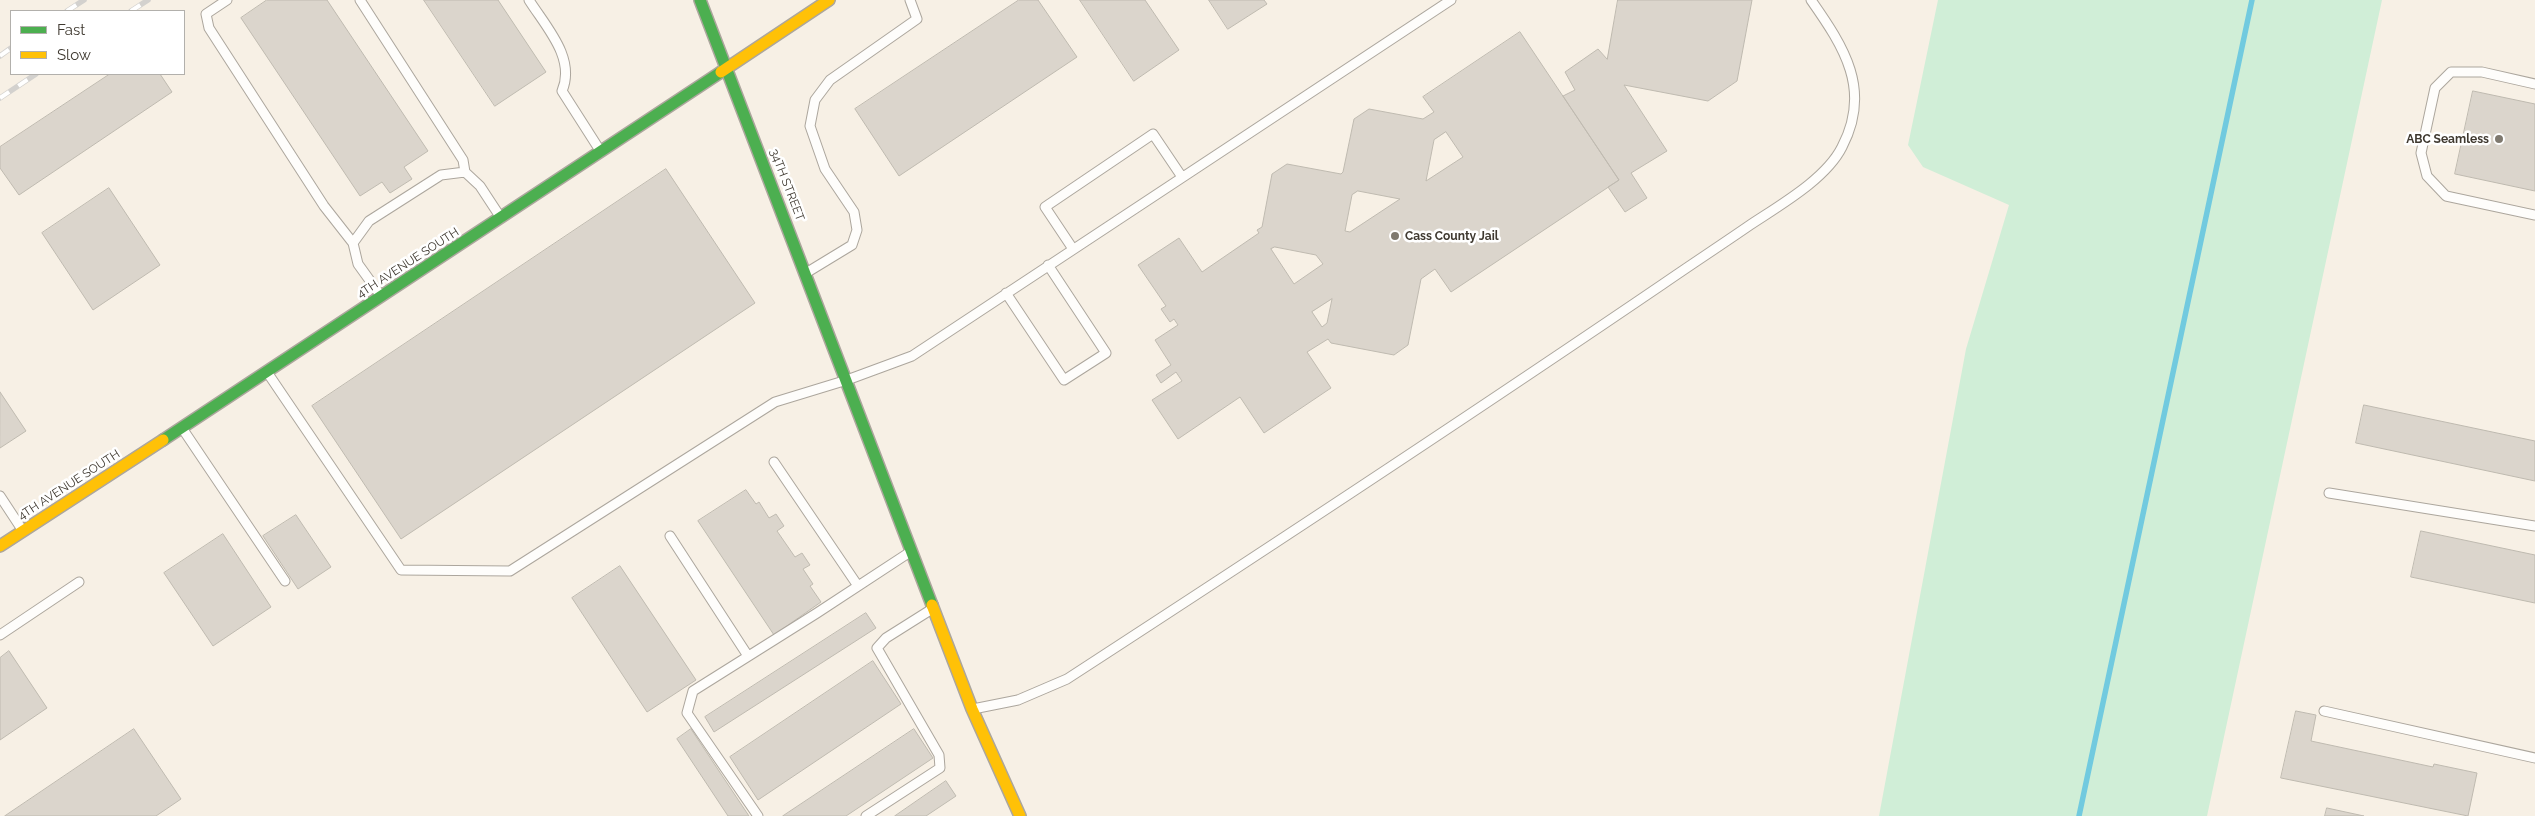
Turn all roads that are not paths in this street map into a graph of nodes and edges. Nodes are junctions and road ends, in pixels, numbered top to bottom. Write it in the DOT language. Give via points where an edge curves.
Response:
graph roads {
  1 [pos="227,0"];
  2 [pos="360,0"];
  3 [pos="529,0"];
  4 [pos="700,0"];
  5 [pos="829,0"];
  6 [pos="910,0"];
  7 [pos="1450,0"];
  8 [pos="1811,0"];
  9 [pos="726,69"];
  10 [pos="2535,84"];
  11 [pos="601,152"];
  12 [pos="465,172"];
  13 [pos="1182,177"];
  14 [pos="2535,215"];
  15 [pos="501,218"];
  16 [pos="353,243"];
  17 [pos="1073,249"];
  18 [pos="1048,265"];
  19 [pos="806,273"];
  20 [pos="1006,293"];
  21 [pos="381,297"];
  22 [pos="267,372"];
  23 [pos="847,380"];
  24 [pos="181,428"];
  25 [pos="774,462"];
  26 [pos="2329,493"];
  27 [pos="0,496"];
  28 [pos="2535,526"];
  29 [pos="24,531"];
  30 [pos="670,536"];
  31 [pos="0,546"];
  32 [pos="912,550"];
  33 [pos="285,581"];
  34 [pos="79,582"];
  35 [pos="858,586"];
  36 [pos="934,607"];
  37 [pos="0,635"];
  38 [pos="748,656"];
  39 [pos="972,709"];
  40 [pos="2324,711"];
  41 [pos="2535,758"];
  42 [pos="758,816"];
  43 [pos="866,816"];
  44 [pos="1020,816"];
  1 -- 16 [label="lane" via="206,14 209,28 324,206"];
  2 -- 12 [label="lane" via="463,160"];
  3 -- 11 [label="lane" via="564,55 566,73 562,91"];
  4 -- 9 [label="street, 34TH STREET"];
  5 -- 9 [label="street, 4TH AVENUE SOUTH"];
  6 -- 19 [label="lane" via="917,19 830,80 815,100 810,126 825,169 854,212 857,230 852,246"];
  7 -- 13 [label="lane"];
  8 -- 39 [label="lane" via="1831,28 1853,74 1857,95 1842,147 1827,168 1791,197 1601,326 1067,679 1018,700"];
  9 -- 11 [label="street, 4TH AVENUE SOUTH"];
  9 -- 19 [label="street, 34TH STREET"];
  10 -- 14 [label="lane" via="2482,72 2450,72 2435,88 2421,153 2427,176 2446,196"];
  11 -- 15 [label="street, 4TH AVENUE SOUTH"];
  12 -- 15 [label="lane" via="480,186"];
  12 -- 16 [label="lane" via="442,175 433,180 369,221"];
  13 -- 17 [label="lane"];
  13 -- 17 [label="lane" via="1153,134 1045,207"];
  15 -- 21 [label="street, 4TH AVENUE SOUTH"];
  16 -- 21 [label="lane" via="358,264"];
  17 -- 18 [label="lane"];
  18 -- 20 [label="lane"];
  18 -- 20 [label="lane" via="1106,353 1064,380"];
  19 -- 23 [label="street, 34TH STREET"];
  20 -- 23 [label="lane" via="912,356"];
  21 -- 22 [label="street, 4TH AVENUE SOUTH"];
  22 -- 23 [label="lane" via="401,570 437,572 510,571 774,402"];
  22 -- 24 [label="street, 4TH AVENUE SOUTH"];
  23 -- 32 [label="street, 34TH STREET"];
  24 -- 29 [label="street, 4TH AVENUE SOUTH"];
  24 -- 33 [label="lane"];
  25 -- 35 [label="lane"];
  26 -- 28 [label="lane"];
  27 -- 29 [label="lane"];
  29 -- 31 [label="street, 4TH AVENUE SOUTH"];
  30 -- 38 [label="lane"];
  32 -- 35 [label="lane"];
  32 -- 36 [label="street, 34TH STREET"];
  34 -- 37 [label="lane"];
  35 -- 38 [label="lane"];
  36 -- 39 [label="street, 34TH STREET"];
  36 -- 43 [label="lane" via="886,638 877,648 939,755 940,768"];
  38 -- 42 [label="lane" via="693,691 687,713"];
  39 -- 44 [label="street, 34TH STREET"];
  40 -- 41 [label="lane"];
}
